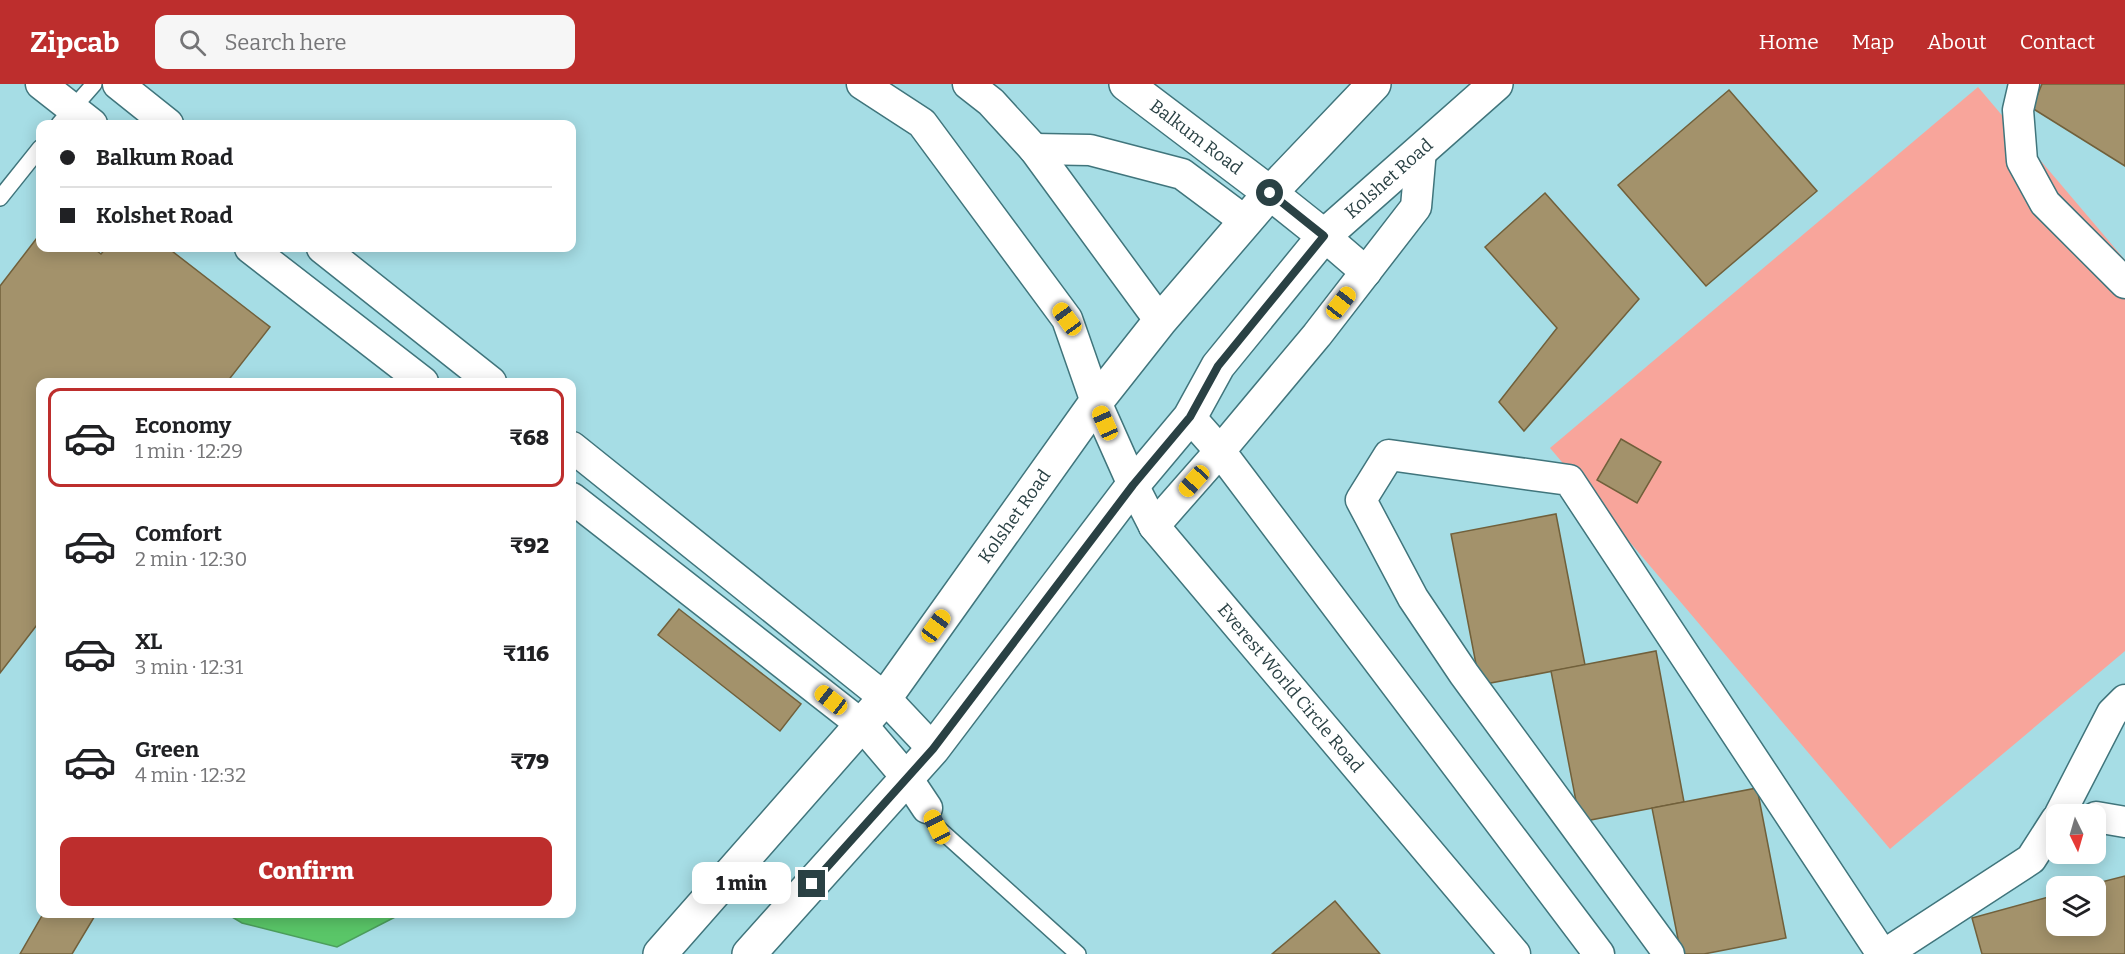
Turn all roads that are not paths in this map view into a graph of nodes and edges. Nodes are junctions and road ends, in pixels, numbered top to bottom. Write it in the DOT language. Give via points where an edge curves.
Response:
graph roads {
  1 [pos="41,84"];
  2 [pos="94,84"];
  3 [pos="118,84"];
  4 [pos="862,84"];
  5 [pos="968,84"];
  6 [pos="1126,84"];
  7 [pos="1374,84"];
  8 [pos="1496,84"];
  9 [pos="2024,84"];
  10 [pos="74,119"];
  11 [pos="163,120"];
  12 [pos="1034,149"];
  13 [pos="1420,150"];
  14 [pos="36,153"];
  15 [pos="1270,193"];
  16 [pos="0,198"];
  17 [pos="1245,221"];
  18 [pos="1324,236"];
  19 [pos="255,252"];
  20 [pos="327,252"];
  21 [pos="1366,272"];
  22 [pos="2125,283"];
  23 [pos="1160,321"];
  24 [pos="418,378"];
  25 [pos="486,378"];
  26 [pos="1096,402"];
  27 [pos="1190,417"];
  28 [pos="576,450"];
  29 [pos="1220,451"];
  30 [pos="1133,485"];
  31 [pos="576,501"];
  32 [pos="1154,526"];
  33 [pos="759,597"];
  34 [pos="734,624"];
  35 [pos="885,698"];
  36 [pos="2125,700"];
  37 [pos="862,725"];
  38 [pos="933,749"];
  39 [pos="907,778"];
  40 [pos="2071,804"];
  41 [pos="927,808"];
  42 [pos="2106,819"];
  43 [pos="2125,822"];
  44 [pos="2046,840"];
  45 [pos="660,954"];
  46 [pos="749,954"];
  47 [pos="1078,954"];
  48 [pos="1515,954"];
  49 [pos="1599,954"];
  50 [pos="1669,954"];
  51 [pos="1884,954"];
  1 -- 10 [label="street"];
  2 -- 10 [label="lane"];
  3 -- 11 [label="street"];
  4 -- 26 [label="street, Everest World Circle Road" via="922,123 1067,319"];
  5 -- 12 [label="street" via="991,102"];
  6 -- 15 [label="street, Balkum Road"];
  7 -- 15 [label="street, Kolshet Road"];
  8 -- 13 [label="street, Kolshet Road"];
  9 -- 22 [label="street" via="2018,110 2022,161 2045,203"];
  12 -- 17 [label="street" via="1090,150 1182,174"];
  12 -- 23 [label="street"];
  13 -- 18 [label="street, Kolshet Road"];
  13 -- 21 [label="street" via="1416,207"];
  14 -- 16 [label="lane"];
  15 -- 17 [label="street, Kolshet Road"];
  15 -- 18 [label="street, Balkum Road"];
  17 -- 23 [label="street, Kolshet Road"];
  18 -- 21 [label="street"];
  18 -- 27 [label="street, Kolshet Road" via="1218,366"];
  19 -- 24 [label="street"];
  20 -- 25 [label="street"];
  21 -- 29 [label="street"];
  23 -- 26 [label="street, Kolshet Road"];
  26 -- 30 [label="street, Everest World Circle Road"];
  26 -- 35 [label="street, Kolshet Road"];
  27 -- 29 [label="street"];
  27 -- 30 [label="street, Kolshet Road"];
  28 -- 33 [label="street"];
  29 -- 32 [label="street"];
  29 -- 49 [label="street"];
  30 -- 32 [label="street, Everest World Circle Road"];
  30 -- 38 [label="street, Kolshet Road"];
  31 -- 34 [label="street"];
  32 -- 48 [label="street, Everest World Circle Road"];
  33 -- 34 [label="street"];
  33 -- 35 [label="street"];
  34 -- 37 [label="street"];
  35 -- 37 [label="street, Kolshet Road"];
  35 -- 38 [label="street"];
  36 -- 40 [label="street" via="2112,712"];
  37 -- 39 [label="street"];
  37 -- 45 [label="street, Kolshet Road"];
  38 -- 39 [label="street, Kolshet Road"];
  39 -- 41 [label="street"];
  39 -- 46 [label="street, Kolshet Road"];
  41 -- 47 [label="lane" via="937,827"];
  42 -- 43 [label="street"];
  44 -- 51 [label="street" via="2031,859"];
  50 -- 51 [label="street" via="1413,598 1360,500 1389,455 1569,480"];
}
